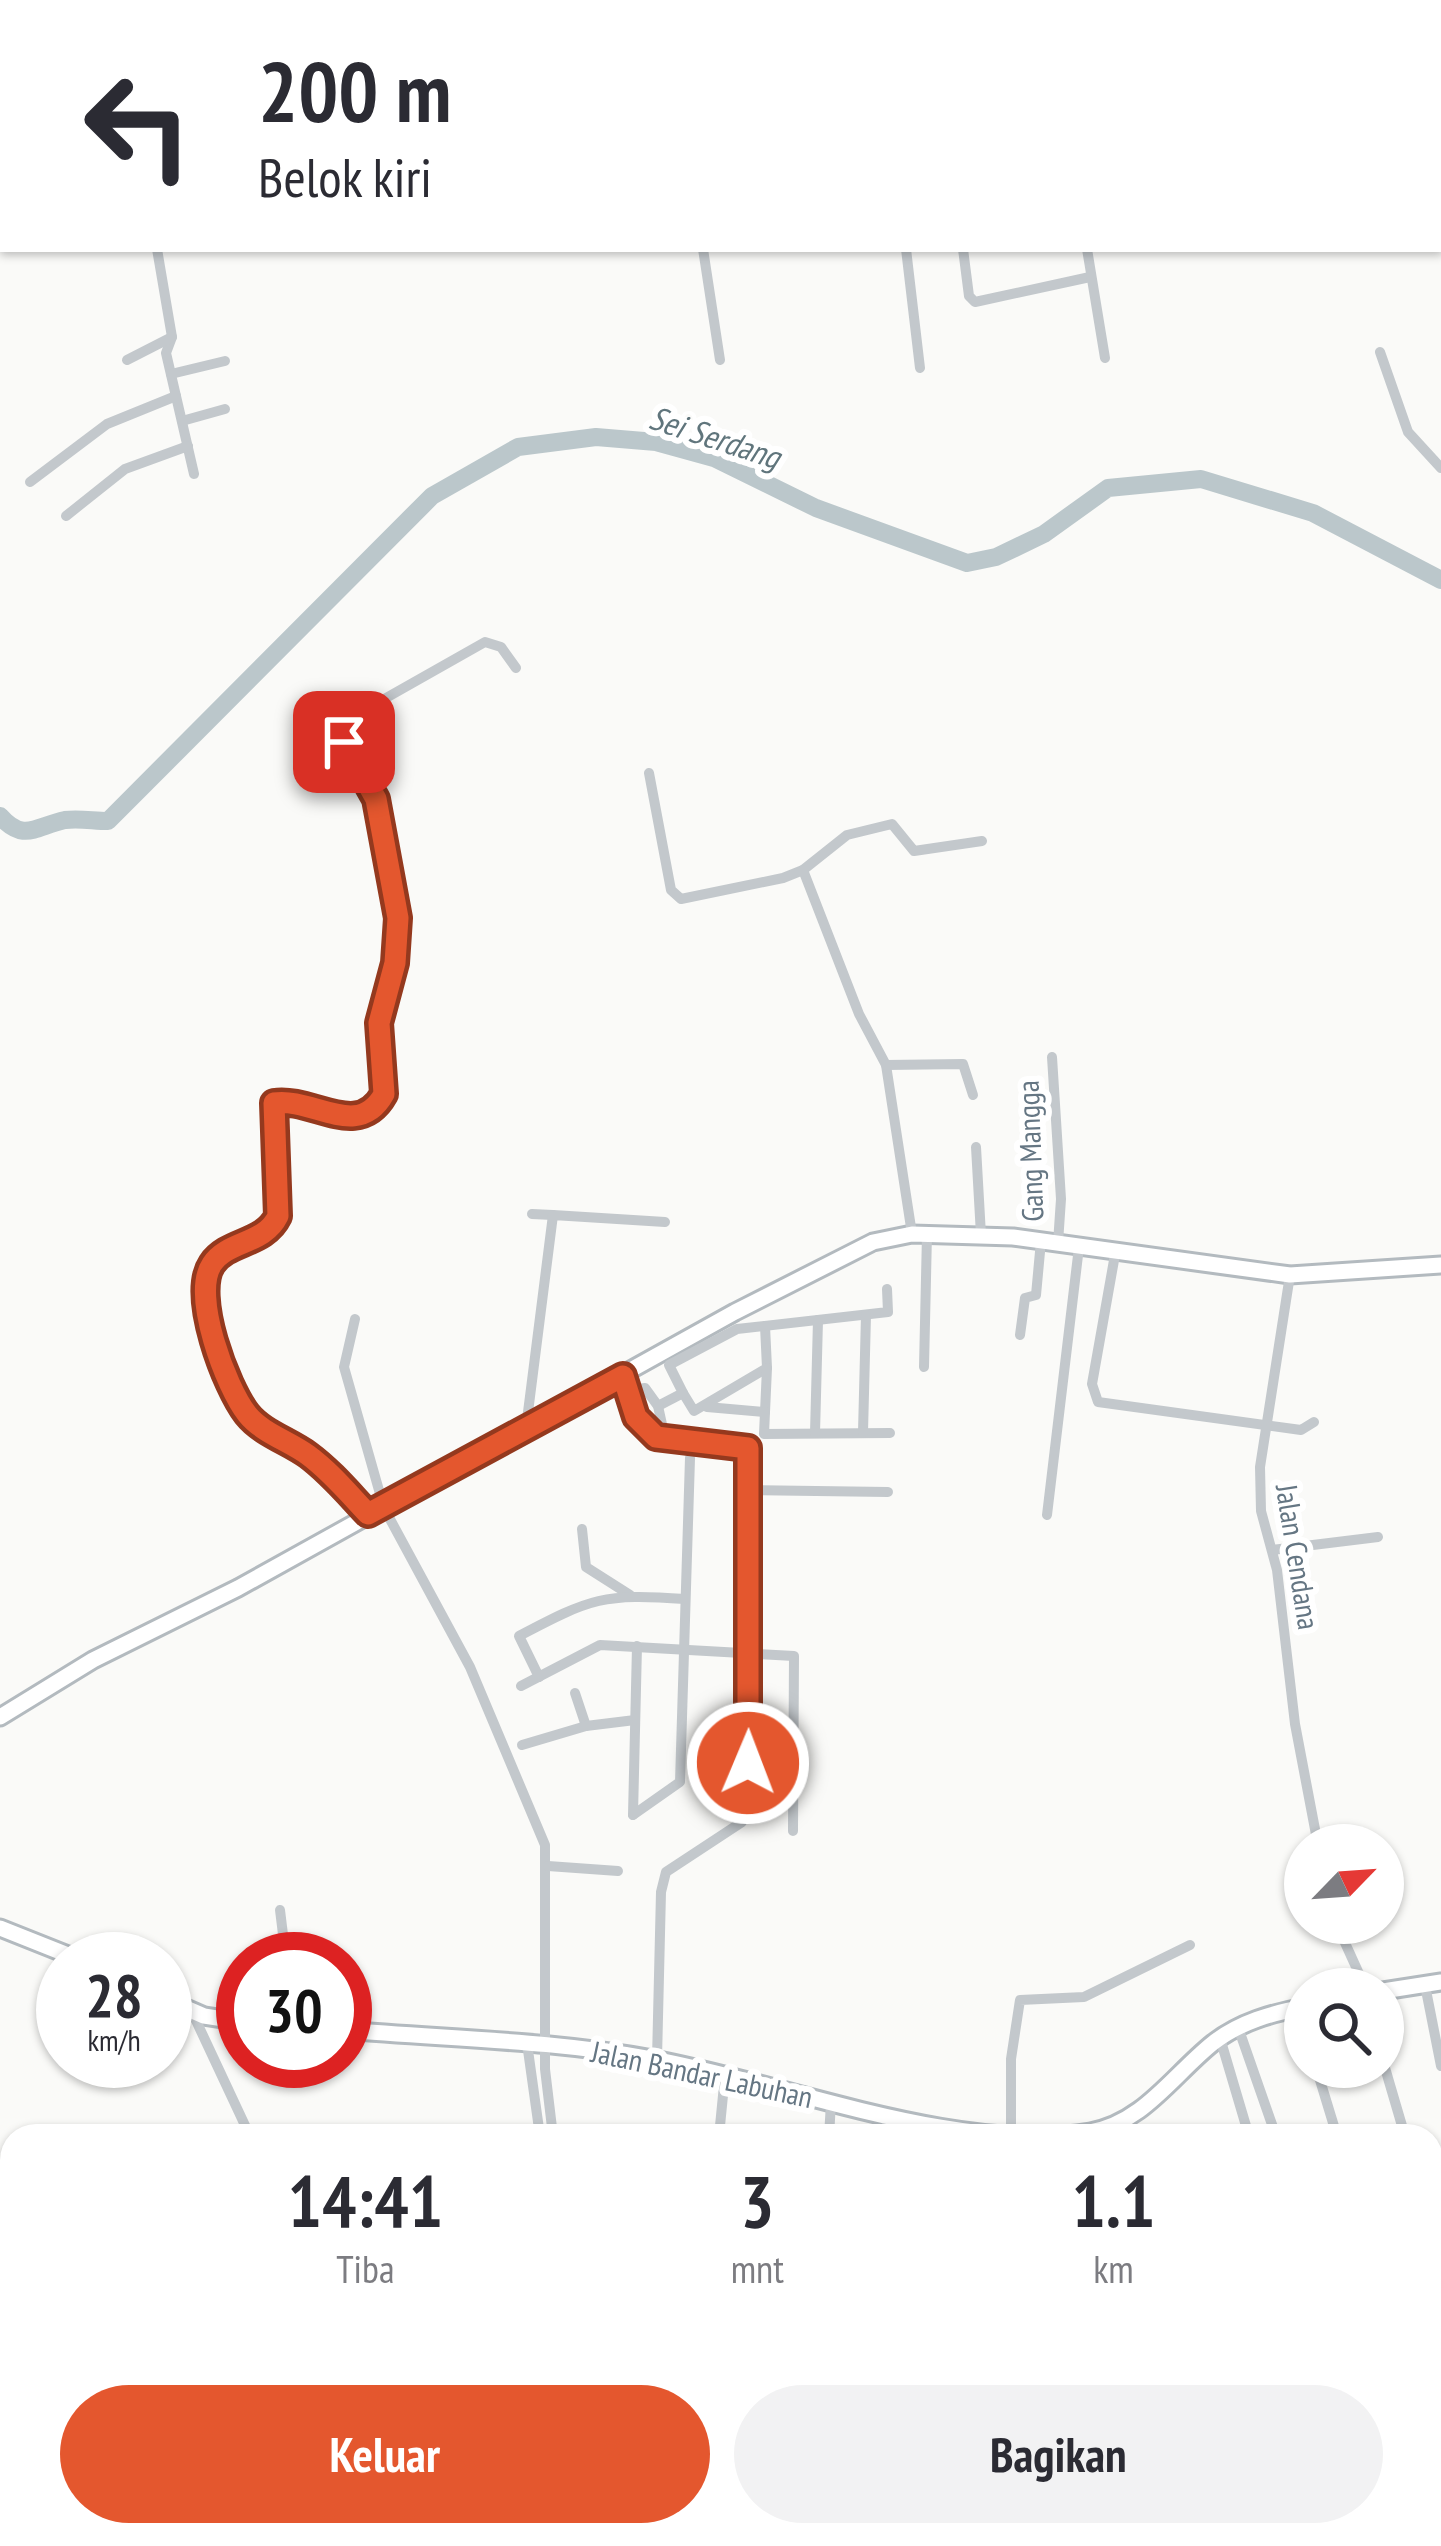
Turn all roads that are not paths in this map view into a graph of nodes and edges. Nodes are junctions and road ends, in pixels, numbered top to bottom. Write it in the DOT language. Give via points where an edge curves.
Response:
graph roads {
  1 [pos="158,252"];
  2 [pos="703,252"];
  3 [pos="906,252"];
  4 [pos="963,252"];
  5 [pos="1087,252"];
  6 [pos="1090,277"];
  7 [pos="172,337"];
  8 [pos="1380,352"];
  9 [pos="1105,358"];
  10 [pos="127,360"];
  11 [pos="720,360"];
  12 [pos="225,361"];
  13 [pos="920,368"];
  14 [pos="171,374"];
  15 [pos="176,396"];
  16 [pos="225,409"];
  17 [pos="182,422"];
  18 [pos="188,446"];
  19 [pos="1441,468"];
  20 [pos="194,474"];
  21 [pos="30,482"];
  22 [pos="66,516"];
  23 [pos="516,668"];
  24 [pos="649,773"];
  25 [pos="982,841"];
  26 [pos="803,870"];
  27 [pos="1052,1058"];
  28 [pos="886,1065"];
  29 [pos="973,1095"];
  30 [pos="976,1147"];
  31 [pos="532,1214"];
  32 [pos="553,1215"];
  33 [pos="665,1222"];
  34 [pos="919,1234"];
  35 [pos="981,1235"];
  36 [pos="1049,1242"];
  37 [pos="1079,1247"];
  38 [pos="1116,1249"];
  39 [pos="1441,1265"];
  40 [pos="1290,1275"];
  41 [pos="887,1289"];
  42 [pos="866,1315"];
  43 [pos="355,1318"];
  44 [pos="818,1320"];
  45 [pos="765,1326"];
  46 [pos="1020,1335"];
  47 [pos="924,1367"];
  48 [pos="766,1368"];
  49 [pos="629,1372"];
  50 [pos="639,1390"];
  51 [pos="683,1393"];
  52 [pos="658,1406"];
  53 [pos="707,1407"];
  54 [pos="765,1412"];
  55 [pos="1266,1422"];
  56 [pos="1314,1422"];
  57 [pos="526,1430"];
  58 [pos="863,1432"];
  59 [pos="815,1433"];
  60 [pos="890,1433"];
  61 [pos="665,1438"];
  62 [pos="690,1458"];
  63 [pos="749,1490"];
  64 [pos="888,1492"];
  65 [pos="376,1511"];
  66 [pos="1047,1515"];
  67 [pos="582,1529"];
  68 [pos="1378,1537"];
  69 [pos="1272,1550"];
  70 [pos="586,1567"];
  71 [pos="630,1595"];
  72 [pos="589,1599"];
  73 [pos="685,1600"];
  74 [pos="637,1646"];
  75 [pos="683,1647"];
  76 [pos="749,1654"];
  77 [pos="539,1677"];
  78 [pos="521,1686"];
  79 [pos="575,1693"];
  80 [pos="0,1717"];
  81 [pos="635,1720"];
  82 [pos="586,1726"];
  83 [pos="522,1745"];
  84 [pos="1315,1824"];
  85 [pos="793,1831"];
  86 [pos="548,1866"];
  87 [pos="618,1871"];
  88 [pos="280,1910"];
  89 [pos="0,1928"];
  90 [pos="283,1932"];
  91 [pos="36,1942"];
  92 [pos="1190,1945"];
  93 [pos="1433,1984"];
  94 [pos="192,2012"];
  95 [pos="1284,2012"];
  96 [pos="216,2017"];
  97 [pos="1238,2027"];
  98 [pos="372,2032"];
  99 [pos="1220,2038"];
  100 [pos="527,2043"];
  101 [pos="546,2044"];
  102 [pos="657,2059"];
  103 [pos="1441,2066"];
  104 [pos="725,2075"];
  105 [pos="1322,2088"];
  106 [pos="1391,2088"];
  107 [pos="543,2101"];
  108 [pos="830,2103"];
  109 [pos="888,2116"];
  110 [pos="244,2124"];
  111 [pos="541,2124"];
  112 [pos="550,2124"];
  113 [pos="720,2124"];
  114 [pos="830,2124"];
  115 [pos="887,2124"];
  116 [pos="908,2124"];
  117 [pos="1012,2124"];
  118 [pos="1122,2124"];
  119 [pos="1245,2124"];
  120 [pos="1272,2124"];
  121 [pos="1333,2124"];
  122 [pos="1401,2124"];
  1 -- 7 [label="street"];
  2 -- 11 [label="street"];
  3 -- 13 [label="street"];
  4 -- 6 [label="street" via="975,302"];
  5 -- 6 [label="street"];
  6 -- 9 [label="street"];
  7 -- 10 [label="street"];
  7 -- 14 [label="street"];
  8 -- 19 [label="street" via="1408,431"];
  12 -- 14 [label="street"];
  14 -- 15 [label="street"];
  15 -- 17 [label="street"];
  15 -- 21 [label="street" via="107,424"];
  16 -- 17 [label="street"];
  17 -- 18 [label="street"];
  18 -- 20 [label="street"];
  18 -- 22 [label="street" via="125,470"];
  23 -- 65 [label="street" via="501,646 485,642 340,724 379,809 398,918 379,1023 384,1094 353,1118 274,1103 278,1216 208,1273 206,1315 246,1413"];
  24 -- 26 [label="street" via="677,898"];
  25 -- 26 [label="street" via="914,851 892,824 847,835"];
  26 -- 28 [label="street"];
  27 -- 36 [label="street, Gang Mangga" via="1061,1199"];
  28 -- 29 [label="street" via="963,1064"];
  28 -- 34 [label="street"];
  30 -- 35 [label="street"];
  31 -- 32 [label="street"];
  32 -- 33 [label="street"];
  32 -- 57 [label="street"];
  34 -- 35 [label="street"];
  34 -- 47 [label="street"];
  34 -- 49 [label="street" via="873,1241"];
  35 -- 36 [label="street"];
  36 -- 37 [label="street"];
  36 -- 46 [label="street, Gang Mangga" via="1037,1292 1025,1298"];
  37 -- 38 [label="street"];
  37 -- 66 [label="street"];
  38 -- 40 [label="street"];
  38 -- 55 [label="street" via="1092,1384 1098,1402"];
  39 -- 40 [label="street"];
  40 -- 55 [label="street, Jalan Cendana"];
  41 -- 42 [label="street" via="888,1312"];
  42 -- 44 [label="street"];
  42 -- 58 [label="street"];
  43 -- 65 [label="street" via="344,1367"];
  44 -- 45 [label="street"];
  44 -- 59 [label="street"];
  45 -- 48 [label="street"];
  45 -- 51 [label="street" via="737,1330 669,1365"];
  48 -- 53 [label="street"];
  48 -- 54 [label="street"];
  49 -- 50 [label="street"];
  49 -- 57 [label="street"];
  50 -- 52 [label="street"];
  50 -- 61 [label="street" via="643,1429"];
  51 -- 52 [label="street"];
  51 -- 53 [label="street" via="694,1411"];
  52 -- 61 [label="street"];
  53 -- 54 [label="street"];
  54 -- 59 [label="street" via="764,1435"];
  55 -- 56 [label="street" via="1301,1430"];
  55 -- 69 [label="street, Jalan Cendana" via="1261,1511"];
  57 -- 65 [label="street"];
  58 -- 59 [label="street"];
  58 -- 60 [label="street"];
  61 -- 63 [label="street" via="748,1448"];
  62 -- 73 [label="street"];
  63 -- 64 [label="street"];
  63 -- 76 [label="street"];
  65 -- 80 [label="street"];
  65 -- 86 [label="street" via="470,1667"];
  67 -- 70 [label="street"];
  68 -- 69 [label="street"];
  69 -- 84 [label="street, Jalan Cendana"];
  70 -- 71 [label="street"];
  70 -- 72 [label="street"];
  71 -- 72 [label="street"];
  71 -- 73 [label="street"];
  72 -- 77 [label="street" via="519,1636"];
  73 -- 75 [label="street"];
  74 -- 75 [label="street"];
  74 -- 77 [label="street" via="600,1645"];
  74 -- 81 [label="street"];
  75 -- 76 [label="street"];
  75 -- 81 [label="street" via="680,1782 633,1815"];
  76 -- 85 [label="street" via="794,1656"];
  76 -- 102 [label="street" via="747,1809 742,1822 666,1872 661,1892"];
  77 -- 78 [label="street"];
  79 -- 82 [label="street"];
  81 -- 82 [label="street"];
  82 -- 83 [label="street"];
  86 -- 87 [label="street"];
  86 -- 101 [label="street"];
  88 -- 90 [label="street"];
  89 -- 91 [label="street"];
  92 -- 117 [label="street" via="1084,1997 1020,2000"];
  93 -- 103 [label="street"];
  94 -- 96 [label="street"];
  94 -- 110 [label="street"];
  95 -- 97 [label="street, Jalan Bandar Labuhan"];
  97 -- 99 [label="street, Jalan Bandar Labuhan"];
  97 -- 120 [label="street"];
  98 -- 100 [label="street, Jalan Bandar Labuhan"];
  99 -- 118 [label="street, Jalan Bandar Labuhan"];
  99 -- 119 [label="street"];
  100 -- 101 [label="street, Jalan Bandar Labuhan"];
  100 -- 107 [label="street"];
  101 -- 102 [label="street, Jalan Bandar Labuhan"];
  101 -- 107 [label="street"];
  102 -- 104 [label="street, Jalan Bandar Labuhan"];
  104 -- 108 [label="street, Jalan Bandar Labuhan"];
  104 -- 113 [label="street"];
  105 -- 121 [label="street"];
  106 -- 122 [label="street"];
  107 -- 111 [label="street"];
  107 -- 112 [label="street"];
  108 -- 109 [label="street, Jalan Bandar Labuhan"];
  108 -- 114 [label="street"];
  109 -- 115 [label="street"];
  109 -- 116 [label="street, Jalan Bandar Labuhan"];
}
